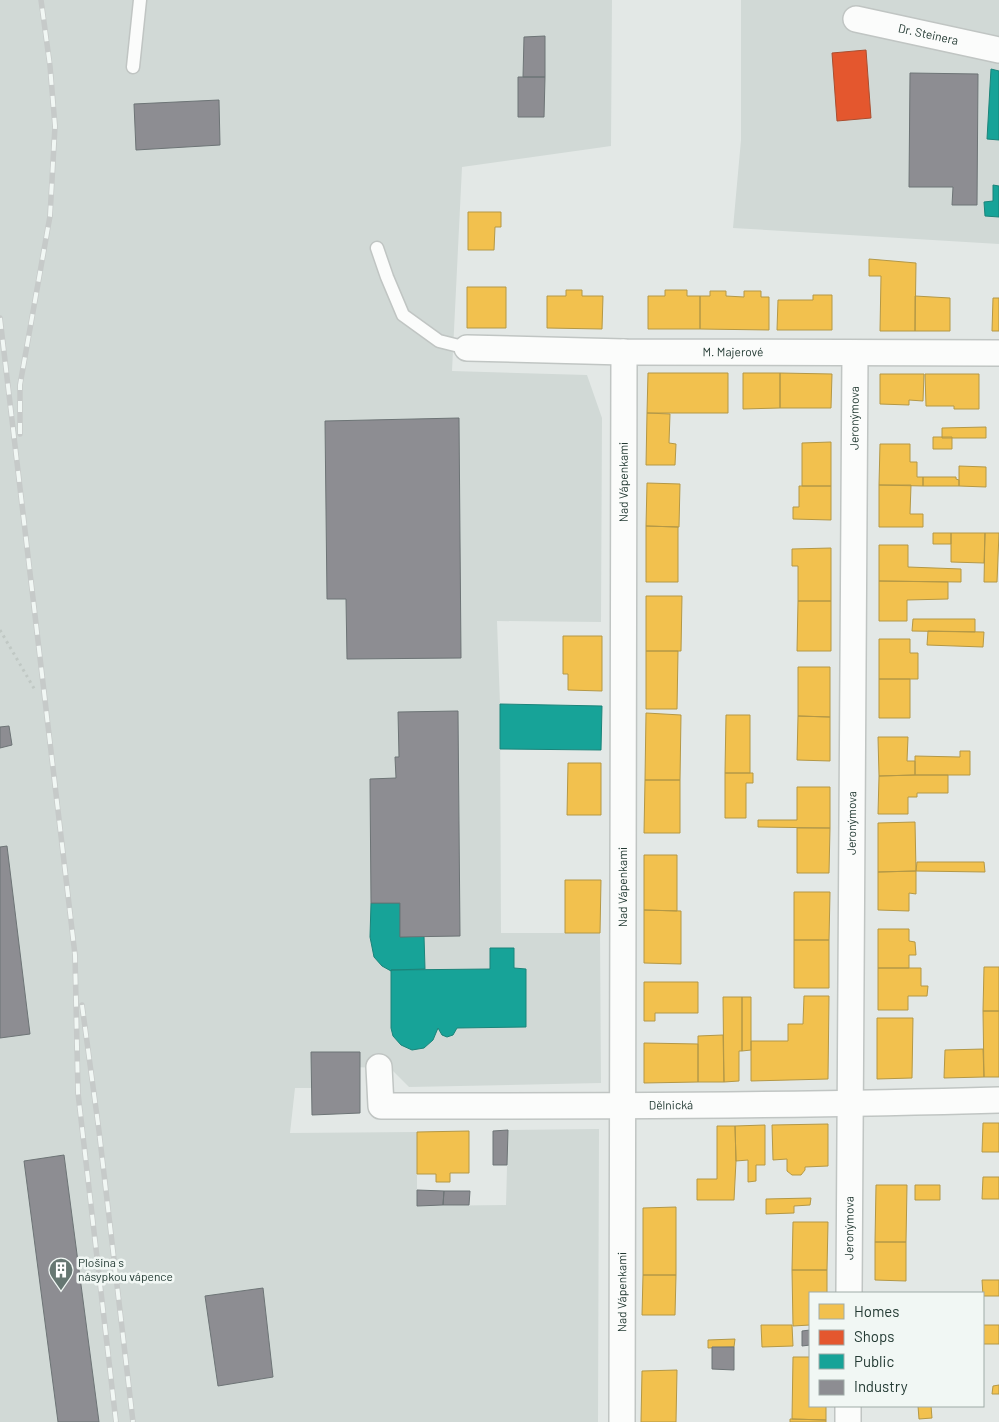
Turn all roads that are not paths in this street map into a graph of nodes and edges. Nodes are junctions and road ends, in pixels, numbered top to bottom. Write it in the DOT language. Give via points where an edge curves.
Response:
graph roads {
  1 [pos="140,0"];
  2 [pos="856,20"];
  3 [pos="999,50"];
  4 [pos="133,67"];
  5 [pos="377,248"];
  6 [pos="467,348"];
  7 [pos="624,352"];
  8 [pos="855,353"];
  9 [pos="999,353"];
  10 [pos="379,1067"];
  11 [pos="999,1100"];
  12 [pos="851,1104"];
  13 [pos="624,1107"];
  14 [pos="850,1292"];
  15 [pos="848,1407"];
  16 [pos="622,1422"];
  17 [pos="848,1422"];
  1 -- 4 [label="lane"];
  2 -- 3 [label="street, Dr. Steinera"];
  5 -- 6 [label="lane" via="403,315 439,341"];
  6 -- 7 [label="street, M. Majerové"];
  7 -- 8 [label="street, M. Majerové"];
  7 -- 13 [label="street, Nad Vápenkami"];
  8 -- 9 [label="street, M. Majerové"];
  8 -- 12 [label="street, Jeronýmova"];
  10 -- 13 [label="street, Dělnická" via="381,1106"];
  11 -- 12 [label="street, Dělnická"];
  12 -- 13 [label="street, Dělnická"];
  12 -- 14 [label="street, Jeronýmova"];
  13 -- 16 [label="street, Nad Vápenkami"];
  15 -- 17 [label="street"];
}
